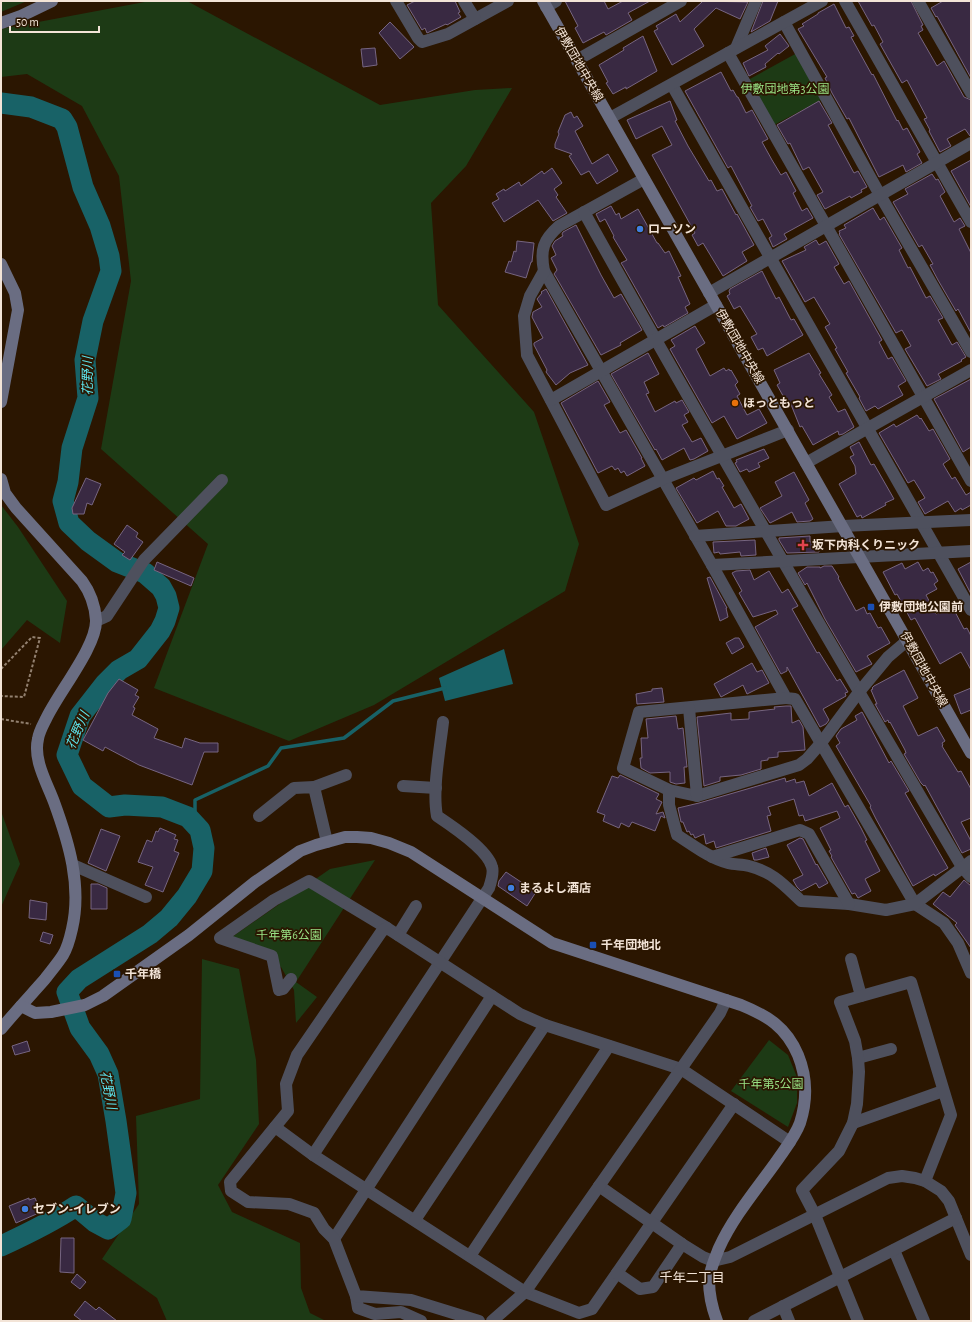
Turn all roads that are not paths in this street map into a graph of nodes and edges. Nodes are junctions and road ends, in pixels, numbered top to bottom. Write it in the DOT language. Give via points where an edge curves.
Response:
graph roads {
  1 [pos="52,1"];
  2 [pos="396,1"];
  3 [pos="464,1"];
  4 [pos="508,1"];
  5 [pos="681,1"];
  6 [pos="756,1"];
  7 [pos="822,1"];
  8 [pos="845,1"];
  9 [pos="918,1"];
  10 [pos="548,3"];
  11 [pos="475,20"];
  12 [pos="784,22"];
  13 [pos="1,23"];
  14 [pos="732,50"];
  15 [pos="577,60"];
  16 [pos="672,85"];
  17 [pos="971,93"];
  18 [pos="610,118"];
  19 [pos="971,143"];
  20 [pos="937,162"];
  21 [pos="644,179"];
  22 [pos="880,195"];
  23 [pos="584,212"];
  24 [pos="971,222"];
  25 [pos="825,226"];
  26 [pos="770,258"];
  27 [pos="1,264"];
  28 [pos="544,271"];
  29 [pos="710,293"];
  30 [pos="716,305"];
  31 [pos="655,340"];
  32 [pos="971,352"];
  33 [pos="971,370"];
  34 [pos="601,371"];
  35 [pos="922,397"];
  36 [pos="551,400"];
  37 [pos="1,402"];
  38 [pos="867,428"];
  39 [pos="788,430"];
  40 [pos="722,457"];
  41 [pos="806,463"];
  42 [pos="1,479"];
  43 [pos="663,479"];
  44 [pos="222,480"];
  45 [pos="971,481"];
  46 [pos="971,520"];
  47 [pos="922,523"];
  48 [pos="843,526"];
  49 [pos="765,532"];
  50 [pos="695,536"];
  51 [pos="971,551"];
  52 [pos="938,553"];
  53 [pos="860,557"];
  54 [pos="782,562"];
  55 [pos="712,565"];
  56 [pos="971,610"];
  57 [pos="96,621"];
  58 [pos="908,640"];
  59 [pos="859,692"];
  60 [pos="786,698"];
  61 [pos="689,708"];
  62 [pos="443,722"];
  63 [pos="821,743"];
  64 [pos="971,753"];
  65 [pos="346,775"];
  66 [pos="403,786"];
  67 [pos="314,787"];
  68 [pos="436,788"];
  69 [pos="669,790"];
  70 [pos="698,796"];
  71 [pos="259,816"];
  72 [pos="327,842"];
  73 [pos="712,857"];
  74 [pos="967,864"];
  75 [pos="73,865"];
  76 [pos="971,877"];
  77 [pos="146,897"];
  78 [pos="482,898"];
  79 [pos="849,904"];
  80 [pos="914,904"];
  81 [pos="416,906"];
  82 [pos="387,928"];
  83 [pos="398,935"];
  84 [pos="851,959"];
  85 [pos="440,963"];
  86 [pos="971,973"];
  87 [pos="291,979"];
  88 [pos="492,996"];
  89 [pos="861,996"];
  90 [pos="726,1000"];
  91 [pos="21,1006"];
  92 [pos="545,1026"];
  93 [pos="1,1029"];
  94 [pos="609,1046"];
  95 [pos="891,1049"];
  96 [pos="858,1058"];
  97 [pos="681,1069"];
  98 [pos="943,1091"];
  99 [pos="734,1104"];
  100 [pos="853,1123"];
  101 [pos="275,1127"];
  102 [pos="790,1142"];
  103 [pos="313,1155"];
  104 [pos="925,1181"];
  105 [pos="599,1186"];
  106 [pos="367,1189"];
  107 [pos="815,1215"];
  108 [pos="956,1218"];
  109 [pos="415,1220"];
  110 [pos="652,1223"];
  111 [pos="334,1239"];
  112 [pos="682,1244"];
  113 [pos="894,1250"];
  114 [pos="971,1255"];
  115 [pos="470,1256"];
  116 [pos="713,1261"];
  117 [pos="617,1273"];
  118 [pos="841,1277"];
  119 [pos="525,1292"];
  120 [pos="356,1296"];
  121 [pos="783,1306"];
  122 [pos="421,1321"];
  123 [pos="479,1321"];
  124 [pos="492,1321"];
  125 [pos="717,1321"];
  126 [pos="754,1321"];
  127 [pos="789,1321"];
  128 [pos="858,1321"];
  129 [pos="924,1321"];
  1 -- 13 [label="street"];
  2 -- 11 [label="street" via="422,42 448,34"];
  3 -- 11 [label="street"];
  4 -- 11 [label="street"];
  5 -- 15 [label="street"];
  6 -- 14 [label="street"];
  7 -- 12 [label="street"];
  8 -- 20 [label="street"];
  9 -- 17 [label="street"];
  10 -- 15 [label="street, 伊敷団地中央線"];
  12 -- 14 [label="street"];
  12 -- 22 [label="street"];
  14 -- 16 [label="street"];
  14 -- 25 [label="street"];
  15 -- 18 [label="street, 伊敷団地中央線"];
  16 -- 18 [label="street"];
  16 -- 26 [label="street"];
  18 -- 21 [label="street, 伊敷団地中央線"];
  19 -- 20 [label="street"];
  20 -- 22 [label="street"];
  20 -- 24 [label="street"];
  21 -- 23 [label="street"];
  21 -- 29 [label="street, 伊敷団地中央線"];
  22 -- 25 [label="street"];
  22 -- 32 [label="street"];
  23 -- 28 [label="street" via="559,226 549,235 543,246"];
  23 -- 31 [label="street"];
  25 -- 26 [label="street"];
  25 -- 35 [label="street"];
  26 -- 29 [label="street"];
  26 -- 38 [label="street"];
  27 -- 37 [label="street" via="15,293 18,310"];
  28 -- 34 [label="street"];
  28 -- 36 [label="street" via="530,296 524,316 527,356"];
  29 -- 30 [label="street, 伊敷団地中央線"];
  30 -- 31 [label="street"];
  30 -- 39 [label="street, 伊敷団地中央線"];
  31 -- 34 [label="street"];
  31 -- 40 [label="street"];
  33 -- 35 [label="street"];
  34 -- 36 [label="street"];
  34 -- 43 [label="street"];
  35 -- 38 [label="street"];
  35 -- 45 [label="street"];
  36 -- 43 [label="street" via="606,505"];
  38 -- 41 [label="street"];
  38 -- 47 [label="street"];
  39 -- 40 [label="street"];
  39 -- 41 [label="street, 伊敷団地中央線"];
  40 -- 43 [label="street"];
  40 -- 49 [label="street"];
  41 -- 48 [label="street, 伊敷団地中央線"];
  42 -- 57 [label="street" via="16,508 89,591"];
  43 -- 50 [label="street"];
  44 -- 57 [label="street" via="144,560 107,616"];
  46 -- 47 [label="street"];
  47 -- 48 [label="street"];
  47 -- 52 [label="street"];
  48 -- 49 [label="street"];
  48 -- 53 [label="street, 伊敷団地中央線"];
  49 -- 50 [label="street"];
  49 -- 54 [label="street"];
  50 -- 55 [label="street"];
  51 -- 52 [label="street"];
  52 -- 53 [label="street"];
  52 -- 56 [label="street"];
  53 -- 54 [label="street"];
  53 -- 58 [label="street, 伊敷団地中央線"];
  54 -- 55 [label="street"];
  54 -- 59 [label="street"];
  55 -- 60 [label="street"];
  57 -- 75 [label="street" via="93,637 49,712 38,739 39,762 63,826"];
  58 -- 59 [label="street" via="888,657"];
  58 -- 64 [label="street, 伊敷団地中央線"];
  59 -- 63 [label="street"];
  59 -- 74 [label="street"];
  60 -- 61 [label="street"];
  60 -- 63 [label="street" via="795,699"];
  61 -- 69 [label="street" via="639,712 623,768"];
  61 -- 70 [label="street"];
  62 -- 68 [label="street"];
  63 -- 70 [label="street" via="799,765"];
  63 -- 80 [label="street"];
  65 -- 67 [label="street"];
  66 -- 68 [label="street"];
  67 -- 71 [label="street" via="294,788"];
  67 -- 72 [label="street"];
  68 -- 78 [label="street" via="437,816 474,843 493,867 492,880"];
  69 -- 70 [label="street"];
  69 -- 73 [label="street" via="668,805 677,835"];
  72 -- 78 [label="street" via="357,837 390,843 411,852"];
  72 -- 91 [label="street" via="300,851 103,996 85,1005 50,1012 35,1013"];
  73 -- 79 [label="street" via="765,871 777,878 801,902"];
  73 -- 79 [label="street" via="800,830 809,834"];
  74 -- 76 [label="street"];
  74 -- 80 [label="street"];
  75 -- 77 [label="street"];
  75 -- 91 [label="street" via="76,901 69,940 63,955"];
  78 -- 85 [label="street"];
  78 -- 90 [label="street" via="552,943"];
  79 -- 80 [label="street" via="886,910"];
  80 -- 86 [label="street" via="944,923 958,943"];
  81 -- 83 [label="street"];
  82 -- 83 [label="street"];
  82 -- 87 [label="street" via="309,881 274,900 220,938 272,956 279,990"];
  82 -- 101 [label="street" via="382,931 297,1055 286,1084 288,1111"];
  83 -- 85 [label="street"];
  84 -- 89 [label="street"];
  85 -- 88 [label="street"];
  85 -- 103 [label="street"];
  88 -- 92 [label="street"];
  88 -- 106 [label="street"];
  89 -- 96 [label="street" via="840,1002 855,1041"];
  89 -- 98 [label="street" via="911,982"];
  90 -- 97 [label="street" via="720,1013"];
  90 -- 102 [label="street" via="760,1013 775,1023 785,1032 803,1066 806,1088 804,1108"];
  91 -- 93 [label="street"];
  92 -- 94 [label="street"];
  92 -- 109 [label="street"];
  94 -- 97 [label="street"];
  94 -- 115 [label="street"];
  95 -- 96 [label="street"];
  96 -- 100 [label="street" via="857,1104"];
  97 -- 99 [label="street"];
  97 -- 105 [label="street"];
  98 -- 100 [label="street"];
  98 -- 104 [label="street" via="951,1115"];
  99 -- 102 [label="street"];
  99 -- 110 [label="street"];
  100 -- 107 [label="street" via="839,1151 802,1190"];
  101 -- 103 [label="street"];
  101 -- 111 [label="street" via="230,1182 231,1191 248,1202 289,1204 314,1213"];
  102 -- 116 [label="street" via="727,1232"];
  103 -- 106 [label="street"];
  104 -- 107 [label="street" via="902,1176 888,1178"];
  104 -- 108 [label="street" via="949,1201"];
  105 -- 110 [label="street"];
  105 -- 119 [label="street"];
  106 -- 109 [label="street"];
  106 -- 111 [label="street"];
  107 -- 116 [label="street" via="730,1257"];
  107 -- 118 [label="street"];
  108 -- 113 [label="street"];
  108 -- 114 [label="street"];
  109 -- 115 [label="street"];
  110 -- 112 [label="street"];
  110 -- 117 [label="street"];
  111 -- 120 [label="street"];
  112 -- 116 [label="street"];
  112 -- 117 [label="street" via="653,1287 640,1289"];
  113 -- 118 [label="street"];
  113 -- 129 [label="street"];
  115 -- 119 [label="street"];
  116 -- 125 [label="street" via="709,1279 710,1296"];
  117 -- 119 [label="street" via="592,1309 579,1313"];
  118 -- 121 [label="street"];
  118 -- 128 [label="street"];
  119 -- 124 [label="street"];
  120 -- 122 [label="street" via="358,1308 374,1314 401,1312"];
  120 -- 123 [label="street" via="411,1300"];
  121 -- 126 [label="street"];
  121 -- 127 [label="street"];
}
